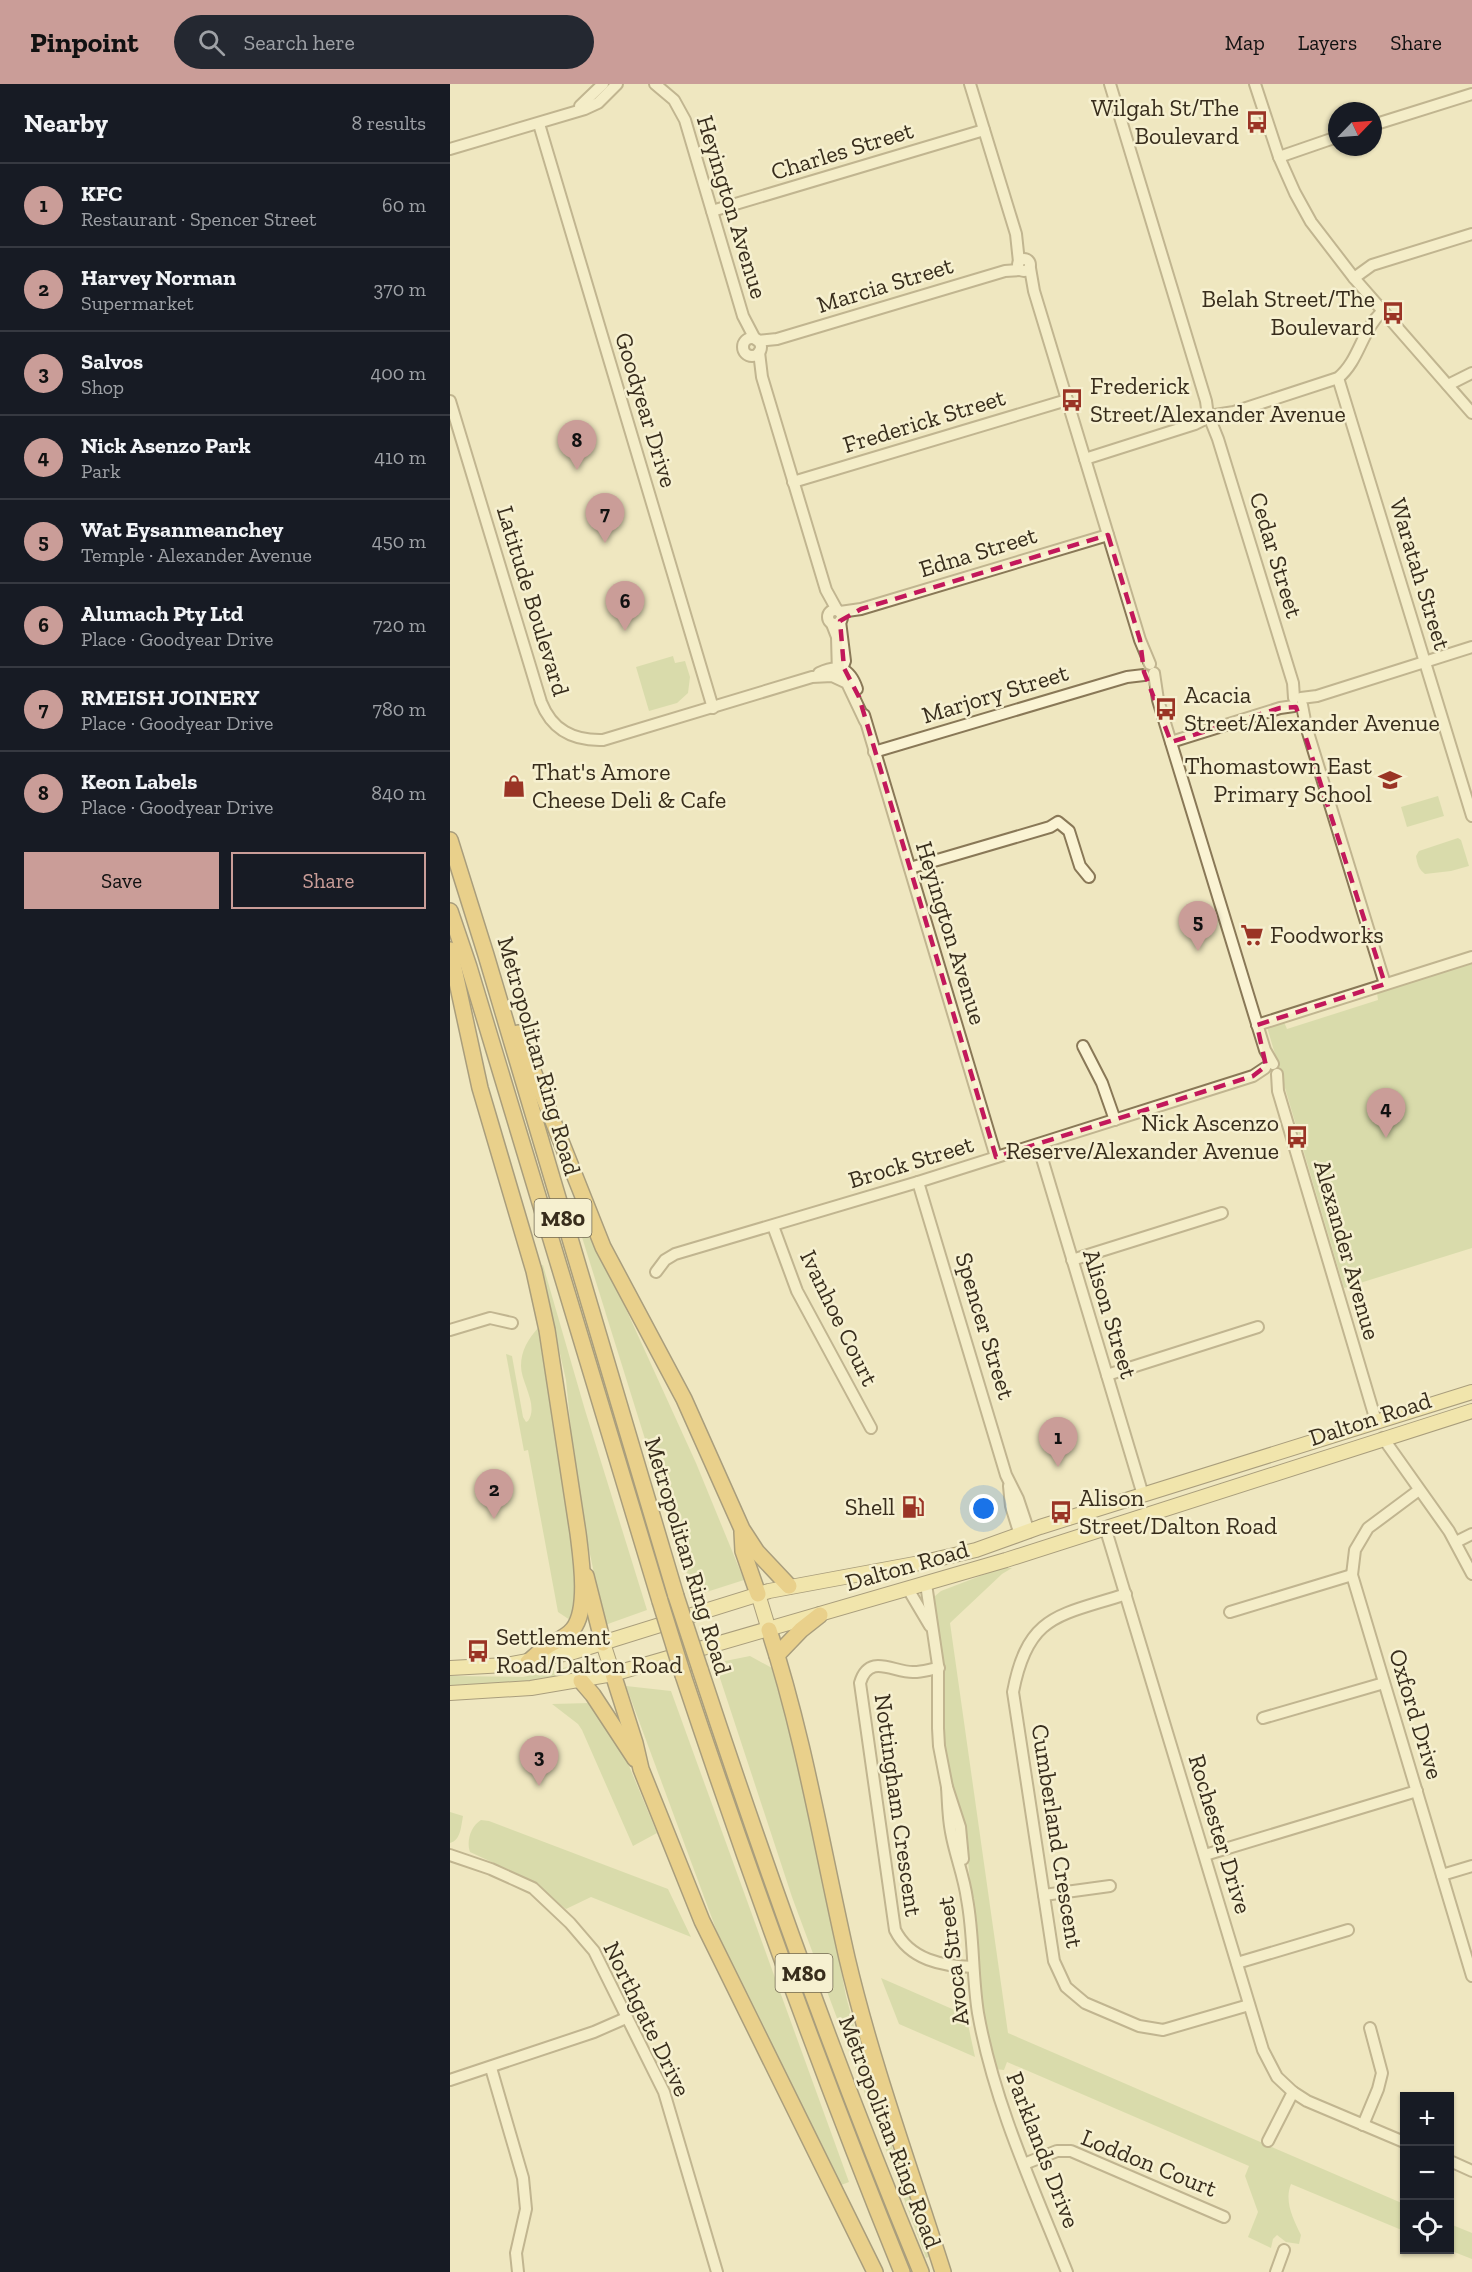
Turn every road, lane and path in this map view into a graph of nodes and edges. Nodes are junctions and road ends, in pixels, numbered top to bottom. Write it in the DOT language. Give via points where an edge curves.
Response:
graph roads {
  1 [pos="603,84"];
  2 [pos="617,84"];
  3 [pos="655,84"];
  4 [pos="970,84"];
  5 [pos="1110,84"];
  6 [pos="1255,84"];
  7 [pos="1472,94"];
  8 [pos="570,113"];
  9 [pos="1382,123"];
  10 [pos="539,124"];
  11 [pos="984,130"];
  12 [pos="1328,140"];
  13 [pos="450,150"];
  14 [pos="1279,157"];
  15 [pos="712,211"];
  16 [pos="1472,234"];
  17 [pos="1023,266"];
  18 [pos="1354,278"];
  19 [pos="1383,311"];
  20 [pos="754,347"];
  21 [pos="1472,373"];
  22 [pos="1338,378"];
  23 [pos="1448,386"];
  24 [pos="1066,400"];
  25 [pos="450,401"];
  26 [pos="1472,413"];
  27 [pos="1212,419"];
  28 [pos="1085,459"];
  29 [pos="794,482"];
  30 [pos="1108,535"];
  31 [pos="836,616"];
  32 [pos="1472,647"];
  33 [pos="1425,662"];
  34 [pos="840,671"];
  35 [pos="1146,671"];
  36 [pos="1298,702"];
  37 [pos="712,708"];
  38 [pos="1171,742"];
  39 [pos="874,752"];
  40 [pos="1472,816"];
  41 [pos="450,840"];
  42 [pos="910,868"];
  43 [pos="1089,878"];
  44 [pos="450,911"];
  45 [pos="450,950"];
  46 [pos="486,955"];
  47 [pos="1472,957"];
  48 [pos="1384,984"];
  49 [pos="1257,1025"];
  50 [pos="1083,1046"];
  51 [pos="1269,1071"];
  52 [pos="1115,1120"];
  53 [pos="1038,1144"];
  54 [pos="996,1157"];
  55 [pos="918,1182"];
  56 [pos="1222,1213"];
  57 [pos="773,1226"];
  58 [pos="1072,1260"];
  59 [pos="656,1272"];
  60 [pos="512,1323"];
  61 [pos="1258,1327"];
  62 [pos="450,1330"];
  63 [pos="1107,1375"];
  64 [pos="1472,1392"];
  65 [pos="1472,1411"];
  66 [pos="1376,1421"];
  67 [pos="871,1428"];
  68 [pos="1383,1438"];
  69 [pos="1419,1490"];
  70 [pos="1143,1495"];
  71 [pos="1105,1527"];
  72 [pos="742,1528"];
  73 [pos="1025,1533"];
  74 [pos="1472,1534"];
  75 [pos="1456,1542"];
  76 [pos="1030,1551"];
  77 [pos="582,1565"];
  78 [pos="1472,1574"];
  79 [pos="1352,1575"];
  80 [pos="926,1584"];
  81 [pos="789,1586"];
  82 [pos="908,1589"];
  83 [pos="758,1594"];
  84 [pos="1126,1594"];
  85 [pos="1230,1612"];
  86 [pos="820,1615"];
  87 [pos="769,1630"];
  88 [pos="933,1632"];
  89 [pos="603,1643"];
  90 [pos="777,1656"];
  91 [pos="528,1662"];
  92 [pos="450,1668"];
  93 [pos="939,1668"];
  94 [pos="613,1674"];
  95 [pos="581,1681"];
  96 [pos="1384,1683"];
  97 [pos="450,1693"];
  98 [pos="1263,1718"];
  99 [pos="641,1769"];
  100 [pos="1417,1791"];
  101 [pos="450,1855"];
  102 [pos="1204,1855"];
  103 [pos="1472,1866"];
  104 [pos="1442,1875"];
  105 [pos="1110,1886"];
  106 [pos="1044,1895"];
  107 [pos="1348,1930"];
  108 [pos="1237,1963"];
  109 [pos="973,1967"];
  110 [pos="1472,1976"];
  111 [pos="1250,2006"];
  112 [pos="626,2018"];
  113 [pos="1370,2028"];
  114 [pos="984,2042"];
  115 [pos="491,2068"];
  116 [pos="450,2080"];
  117 [pos="1293,2092"];
  118 [pos="1363,2125"];
  119 [pos="1400,2140"];
  120 [pos="1268,2141"];
  121 [pos="1454,2163"];
  122 [pos="1024,2164"];
  123 [pos="1472,2171"];
  124 [pos="1224,2217"];
  125 [pos="1284,2250"];
  126 [pos="518,2272"];
  127 [pos="717,2272"];
  128 [pos="875,2272"];
  129 [pos="902,2272"];
  130 [pos="921,2272"];
  131 [pos="943,2272"];
  132 [pos="1067,2272"];
  133 [pos="1276,2272"];
  1 -- 8 [label="street"];
  2 -- 8 [label="street" via="598,102"];
  3 -- 15 [label="street, Heyington Avenue" via="674,100 685,120"];
  4 -- 11 [label="street, Alexander Avenue"];
  5 -- 27 [label="street, Cedar Street"];
  6 -- 14 [label="street"];
  7 -- 9 [label="street"];
  8 -- 10 [label="street"];
  10 -- 13 [label="street"];
  10 -- 37 [label="street, Goodyear Drive"];
  11 -- 15 [label="street, Charles Street"];
  11 -- 17 [label="street, Alexander Avenue"];
  12 -- 14 [label="street"];
  14 -- 18 [label="street" via="1311,222"];
  15 -- 20 [label="street, Heyington Avenue"];
  16 -- 18 [label="street" via="1372,265"];
  17 -- 20 [label="street, Marcia Street"];
  17 -- 24 [label="street, Alexander Avenue"];
  18 -- 19 [label="street"];
  19 -- 22 [label="street" via="1371,323 1350,365"];
  19 -- 23 [label="street"];
  20 -- 29 [label="street, Heyington Avenue"];
  21 -- 23 [label="street"];
  22 -- 27 [label="street"];
  22 -- 33 [label="street, Waratah Street"];
  23 -- 26 [label="street"];
  24 -- 28 [label="street, Alexander Avenue"];
  24 -- 29 [label="street, Frederick Street"];
  25 -- 37 [label="street, Latitude Boulevard" via="541,702 552,722 576,738 603,740"];
  27 -- 28 [label="street"];
  27 -- 36 [label="street, Cedar Street"];
  28 -- 30 [label="street, Alexander Avenue"];
  29 -- 31 [label="street, Heyington Avenue"];
  30 -- 31 [label="street, Edna Street"];
  30 -- 35 [label="street, Alexander Avenue"];
  31 -- 34 [label="street, Heyington Avenue"];
  32 -- 33 [label="street"];
  33 -- 36 [label="street"];
  33 -- 40 [label="street, Waratah Street"];
  34 -- 37 [label="street, Latitude Boulevard"];
  34 -- 39 [label="street, Heyington Avenue" via="865,721"];
  35 -- 38 [label="street, Alexander Avenue"];
  35 -- 39 [label="street, Marjory Street"];
  36 -- 38 [label="street"];
  36 -- 48 [label="street, Cedar Street"];
  38 -- 49 [label="street, Alexander Avenue"];
  39 -- 42 [label="street, Heyington Avenue"];
  41 -- 46 [label="highway, Metropolitan Ring Road / M80"];
  42 -- 43 [label="street" via="1058,822 1069,831 1080,866"];
  42 -- 54 [label="street, Heyington Avenue"];
  44 -- 129 [label="highway, Metropolitan Ring Road / M80, bridge" via="683,1675 791,1987"];
  45 -- 77 [label="highway" via="480,1088 534,1271 547,1330"];
  46 -- 72 [label="highway" via="603,1247 684,1399"];
  46 -- 130 [label="highway, Metropolitan Ring Road / M80, bridge" via="700,1669 803,1970"];
  47 -- 48 [label="street"];
  48 -- 49 [label="street"];
  49 -- 51 [label="street, Alexander Avenue"];
  50 -- 52 [label="street"];
  51 -- 52 [label="street, Brock Street"];
  51 -- 66 [label="street, Alexander Avenue"];
  52 -- 53 [label="street, Brock Street"];
  53 -- 54 [label="street, Brock Street"];
  53 -- 58 [label="street, Alison Street"];
  54 -- 55 [label="street, Brock Street"];
  55 -- 57 [label="street, Brock Street"];
  55 -- 73 [label="street, Spencer Street" via="1008,1482 1018,1499"];
  56 -- 58 [label="street"];
  57 -- 59 [label="street, Brock Street" via="675,1254"];
  57 -- 67 [label="street, Ivanhoe Court" via="797,1291"];
  58 -- 63 [label="street, Alison Street"];
  60 -- 62 [label="street" via="490,1318"];
  61 -- 63 [label="street"];
  63 -- 70 [label="street, Alison Street"];
  64 -- 66 [label="main road, Dalton Road"];
  65 -- 68 [label="main road, Dalton Road"];
  66 -- 68 [label="main road"];
  66 -- 70 [label="main road, Dalton Road"];
  68 -- 69 [label="street"];
  68 -- 71 [label="main road, Dalton Road"];
  69 -- 75 [label="street"];
  69 -- 79 [label="street, Oxford Drive" via="1368,1528 1355,1550"];
  70 -- 73 [label="main road, Dalton Road"];
  71 -- 76 [label="main road, Dalton Road"];
  71 -- 84 [label="street, Rochester Drive"];
  72 -- 81 [label="highway" via="757,1552"];
  72 -- 83 [label="highway" via="743,1551"];
  73 -- 76 [label="main road, Spencer Street"];
  73 -- 81 [label="main road, Dalton Road" via="920,1563"];
  74 -- 75 [label="street"];
  75 -- 78 [label="street"];
  76 -- 80 [label="main road, Dalton Road"];
  77 -- 89 [label="highway"];
  77 -- 91 [label="highway" via="581,1610 575,1626"];
  79 -- 85 [label="street"];
  79 -- 96 [label="street, Oxford Drive"];
  80 -- 82 [label="main road, Dalton Road"];
  80 -- 88 [label="street, Avoca Street"];
  81 -- 83 [label="main road, Dalton Road"];
  82 -- 86 [label="main road, Dalton Road"];
  82 -- 88 [label="street, Avoca Street"];
  83 -- 87 [label="main road"];
  83 -- 89 [label="main road, Dalton Road"];
  84 -- 102 [label="street, Rochester Drive"];
  84 -- 106 [label="street, Cumberland Crescent" via="1061,1614 1040,1628 1028,1643 1018,1667 1013,1692"];
  86 -- 87 [label="main road, Dalton Road"];
  86 -- 90 [label="highway"];
  87 -- 90 [label="highway"];
  87 -- 94 [label="main road, Dalton Road"];
  88 -- 93 [label="street, Avoca Street"];
  89 -- 91 [label="main road, Dalton Road"];
  89 -- 94 [label="main road"];
  90 -- 131 [label="highway" via="867,2033"];
  91 -- 92 [label="main road, Dalton Road"];
  93 -- 109 [label="street, Avoca Street" via="938,1728 950,1828 968,1901"];
  93 -- 109 [label="street, Nottingham Crescent" via="912,1672 882,1665 868,1670 860,1683 895,1930 908,1949 931,1961"];
  94 -- 95 [label="main road, Dalton Road"];
  94 -- 99 [label="highway"];
  95 -- 97 [label="main road, Dalton Road" via="531,1689"];
  95 -- 99 [label="highway"];
  96 -- 98 [label="street"];
  96 -- 100 [label="street, Oxford Drive"];
  99 -- 128 [label="highway" via="702,1921"];
  100 -- 102 [label="street"];
  100 -- 104 [label="street, Oxford Drive"];
  101 -- 112 [label="street, Northgate Drive" via="491,1869 540,1894 594,1951"];
  102 -- 108 [label="street, Rochester Drive"];
  103 -- 104 [label="street"];
  104 -- 110 [label="street, Oxford Drive"];
  105 -- 106 [label="street"];
  106 -- 111 [label="street, Cumberland Crescent" via="1054,1961 1066,1987 1085,2003 1139,2026 1163,2030"];
  107 -- 108 [label="street"];
  108 -- 111 [label="street, Rochester Drive"];
  109 -- 114 [label="street, Avoca Street"];
  111 -- 117 [label="street, Rochester Drive" via="1270,2066"];
  112 -- 115 [label="street"];
  112 -- 127 [label="street, Northgate Drive" via="664,2092"];
  113 -- 118 [label="street" via="1382,2073"];
  114 -- 122 [label="street, Parklands Drive"];
  115 -- 116 [label="street"];
  115 -- 126 [label="street" via="523,2178 526,2210 516,2253"];
  117 -- 118 [label="street, Rochester Drive"];
  117 -- 120 [label="street"];
  118 -- 119 [label="street, Rochester Drive"];
  121 -- 123 [label="street"];
  122 -- 124 [label="street, Loddon Court" via="1048,2154 1071,2151"];
  122 -- 132 [label="street, Parklands Drive"];
  125 -- 133 [label="street"];
}
